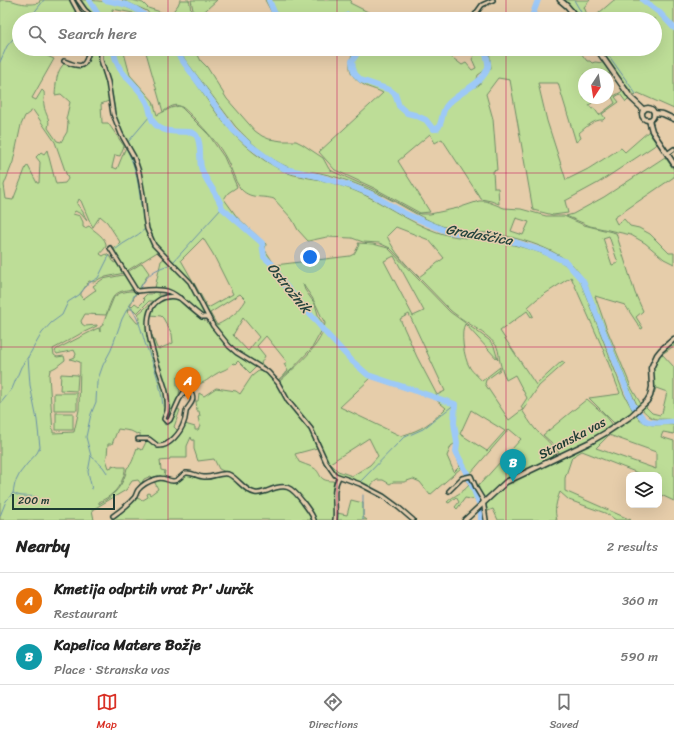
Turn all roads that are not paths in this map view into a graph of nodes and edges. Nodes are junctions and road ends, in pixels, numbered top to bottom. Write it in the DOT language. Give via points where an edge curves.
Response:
graph roads {
  1 [pos="72,0"];
  2 [pos="78,0"];
  3 [pos="493,0"];
  4 [pos="560,0"];
  5 [pos="78,12"];
  6 [pos="87,12"];
  7 [pos="477,12"];
  8 [pos="572,12"];
  9 [pos="87,56"];
  10 [pos="101,56"];
  11 [pos="602,56"];
  12 [pos="64,61"];
  13 [pos="644,110"];
  14 [pos="654,113"];
  15 [pos="674,119"];
  16 [pos="649,120"];
  17 [pos="674,149"];
  18 [pos="667,154"];
  19 [pos="674,164"];
  20 [pos="110,248"];
  21 [pos="180,298"];
  22 [pos="208,317"];
  23 [pos="674,339"];
  24 [pos="138,439"];
  25 [pos="340,478"];
  26 [pos="449,491"];
  27 [pos="481,505"];
  28 [pos="113,516"];
  29 [pos="314,520"];
  30 [pos="335,520"];
  31 [pos="413,520"];
  32 [pos="465,520"];
  33 [pos="486,520"];
  1 -- 5 [label="street"];
  2 -- 6 [label="street"];
  3 -- 7 [label="street"];
  4 -- 8 [label="street"];
  9 -- 12 [label="street" via="84,65 77,66"];
  10 -- 22 [label="street" via="113,114 139,172 147,229 154,245 190,282"];
  11 -- 13 [label="street" via="631,98"];
  13 -- 14 [label="street" via="650,109"];
  13 -- 16 [label="street" via="642,116"];
  14 -- 15 [label="street"];
  14 -- 16 [label="street"];
  16 -- 18 [label="street" via="652,131"];
  17 -- 18 [label="street"];
  18 -- 19 [label="street"];
  20 -- 21 [label="street" via="136,290 165,290"];
  21 -- 22 [label="street" via="202,317"];
  21 -- 24 [label="street" via="164,298 152,306 149,334 166,392 168,406 164,420 170,420 186,389 192,395 191,406 179,431 165,444 158,446 148,439"];
  22 -- 25 [label="street" via="229,346 268,372 278,382 288,401 310,429 331,470"];
  23 -- 27 [label="street, Stranska vas" via="654,360 651,368 650,396 631,416 590,442 506,482"];
  25 -- 30 [label="street" via="334,489"];
  25 -- 31 [label="street" via="360,484 383,496"];
  26 -- 27 [label="street" via="462,478 471,476 483,500"];
  27 -- 32 [label="street, Stranska vas"];
  27 -- 33 [label="street"];
  28 -- 29 [label="street" via="148,482 158,478 176,480 188,472 203,477 226,474 253,492 263,492 279,486 290,488 296,492"];
}
